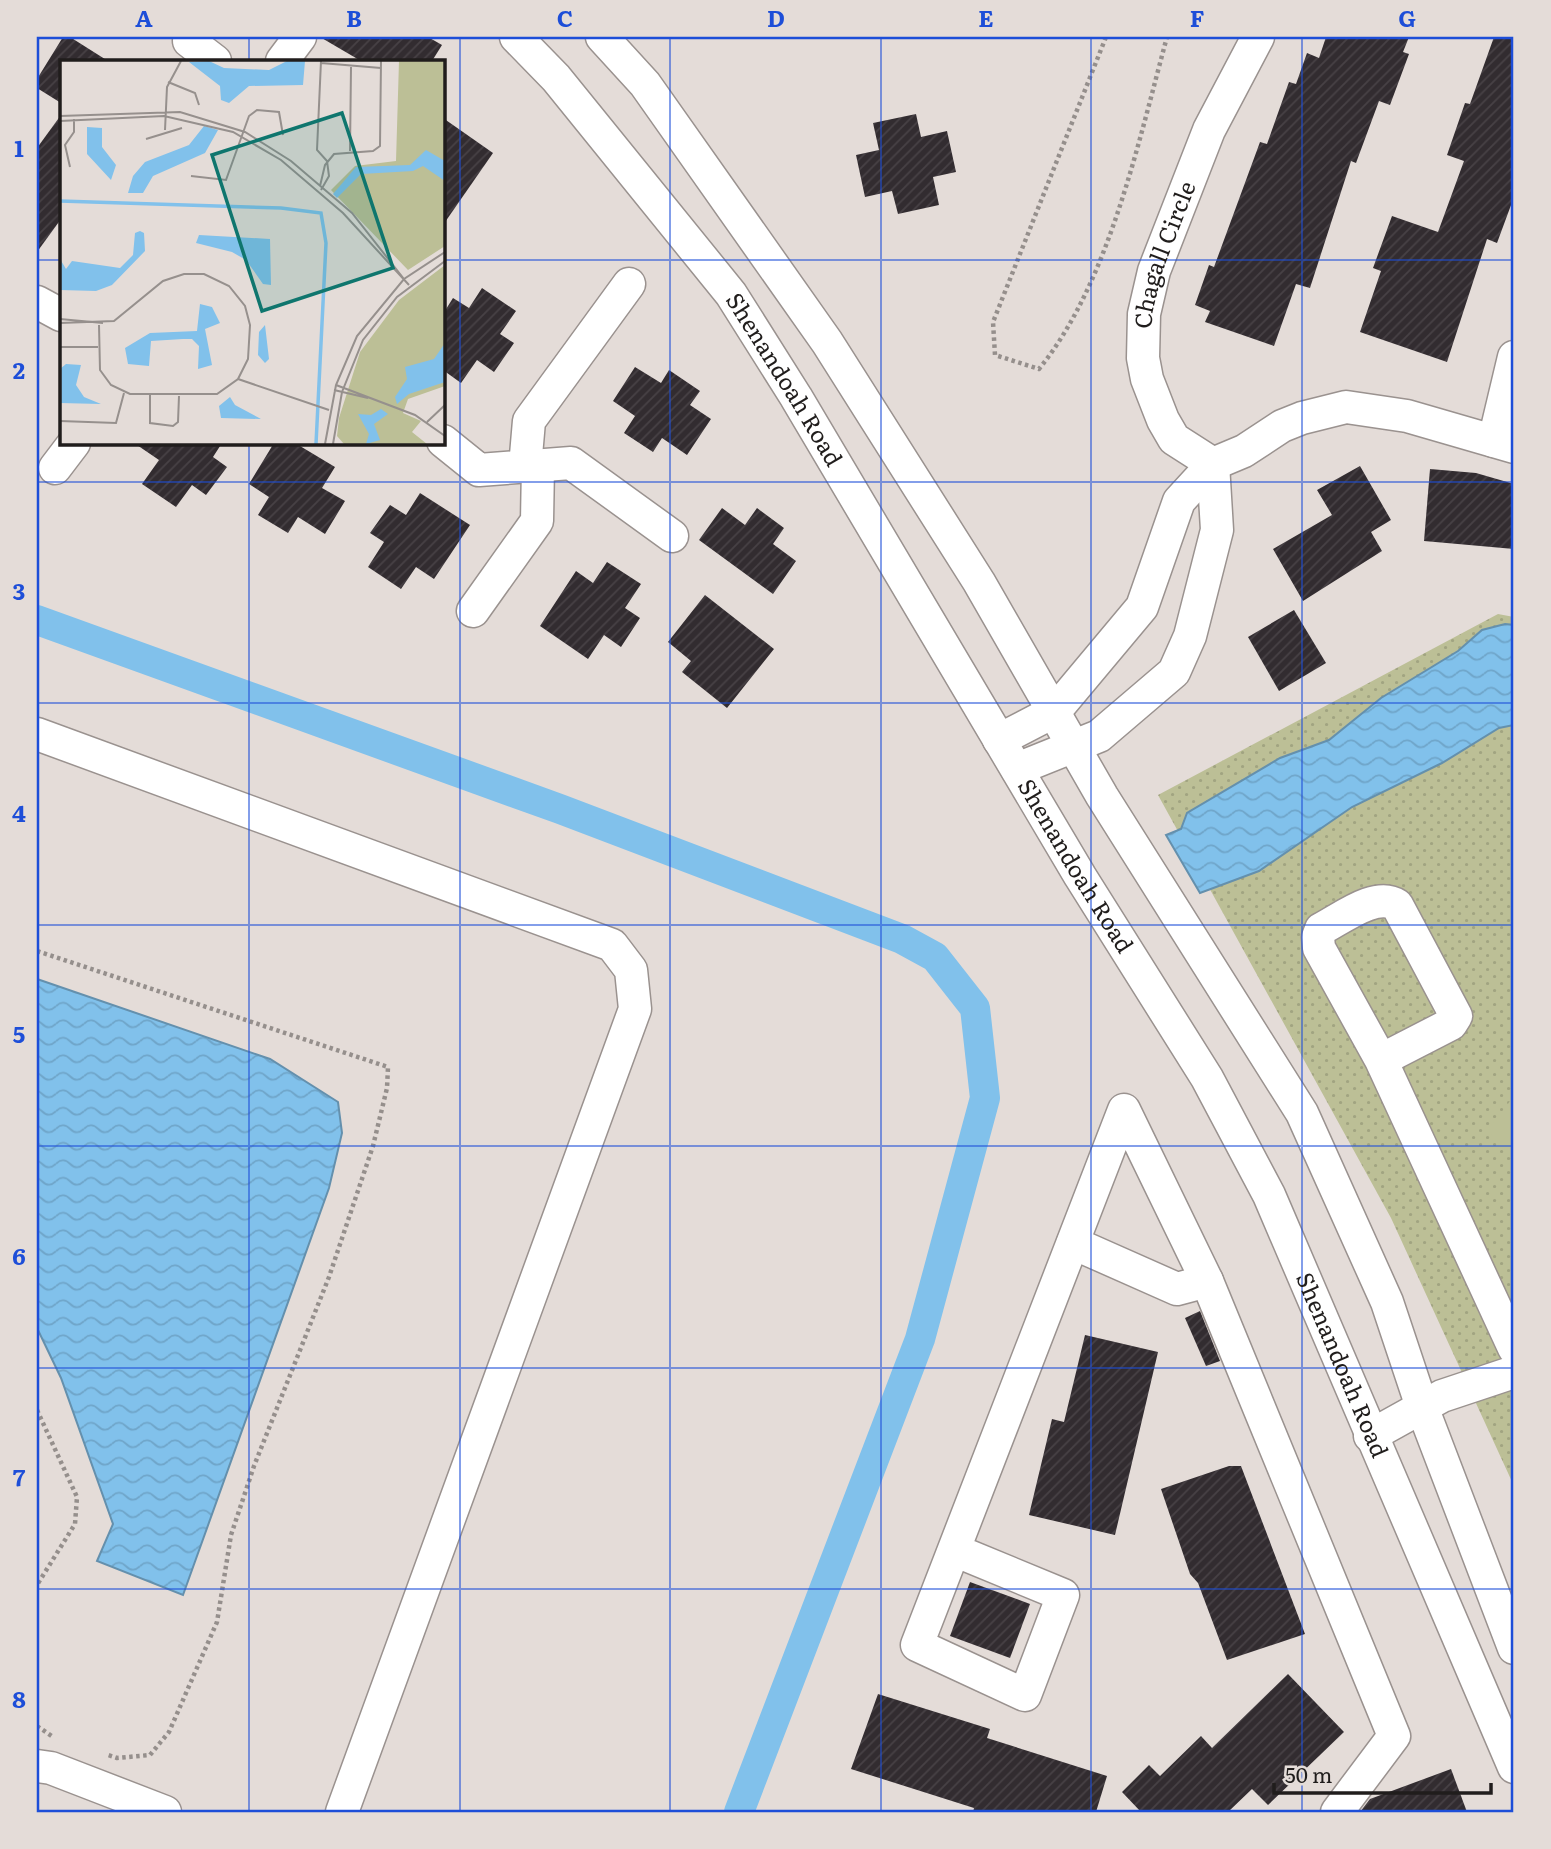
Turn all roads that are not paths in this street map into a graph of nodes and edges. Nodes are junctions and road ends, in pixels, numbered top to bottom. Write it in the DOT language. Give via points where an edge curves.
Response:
graph roads {
  1 [pos="192,37"];
  2 [pos="300,37"];
  3 [pos="516,37"];
  4 [pos="602,37"];
  5 [pos="1258,37"];
  6 [pos="214,60"];
  7 [pos="283,60"];
  8 [pos="629,285"];
  9 [pos="37,302"];
  10 [pos="60,314"];
  11 [pos="1514,356"];
  12 [pos="444,442"];
  13 [pos="73,444"];
  14 [pos="1504,444"];
  15 [pos="1213,464"];
  16 [pos="532,466"];
  17 [pos="55,468"];
  18 [pos="672,536"];
  19 [pos="472,611"];
  20 [pos="1055,710"];
  21 [pos="37,734"];
  22 [pos="999,740"];
  23 [pos="1073,748"];
  24 [pos="1017,769"];
  25 [pos="1381,1060"];
  26 [pos="1073,1243"];
  27 [pos="1207,1281"];
  28 [pos="1514,1348"];
  29 [pos="1514,1372"];
  30 [pos="1422,1407"];
  31 [pos="1370,1436"];
  32 [pos="954,1550"];
  33 [pos="1514,1648"];
  34 [pos="37,1766"];
  35 [pos="1514,1766"];
  36 [pos="165,1812"];
  37 [pos="342,1812"];
  38 [pos="1337,1812"];
  1 -- 6 [label="street" via="189,41"];
  2 -- 7 [label="street"];
  3 -- 22 [label="street, Shenandoah Road" via="556,78 731,294"];
  4 -- 20 [label="street" via="645,84 827,342"];
  5 -- 15 [label="street, Chagall Circle" via="1209,131 1154,271 1143,314 1145,369 1163,421 1174,439"];
  8 -- 16 [label="street" via="529,421"];
  9 -- 10 [label="street"];
  11 -- 14 [label="street"];
  12 -- 16 [label="street" via="479,470"];
  13 -- 17 [label="street"];
  14 -- 15 [label="street" via="1407,416 1346,407 1292,422"];
  15 -- 20 [label="street" via="1179,500 1142,607"];
  15 -- 23 [label="street" via="1217,530 1190,636 1174,672 1099,736"];
  16 -- 18 [label="street" via="571,463"];
  16 -- 19 [label="street" via="537,521"];
  20 -- 22 [label="street"];
  20 -- 23 [label="street"];
  21 -- 37 [label="street" via="612,945 631,970 635,1009"];
  22 -- 24 [label="street, Shenandoah Road"];
  23 -- 24 [label="street"];
  23 -- 30 [label="street" via="1302,1112 1387,1302"];
  24 -- 31 [label="street, Shenandoah Road" via="1219,1101 1269,1195"];
  25 -- 25 [label="street" via="1451,1024 1456,1016 1397,905 1389,900 1377,900 1321,929 1318,937 1319,948"];
  25 -- 28 [label="street"];
  26 -- 27 [label="street" via="1177,1289"];
  26 -- 27 [label="street" via="1124,1110"];
  26 -- 32 [label="street"];
  27 -- 38 [label="street" via="1394,1736"];
  29 -- 30 [label="street"];
  30 -- 31 [label="street"];
  30 -- 33 [label="street"];
  31 -- 35 [label="street, Shenandoah Road"];
  32 -- 32 [label="street" via="917,1645 1025,1695 1063,1595"];
  34 -- 36 [label="street"];
}
